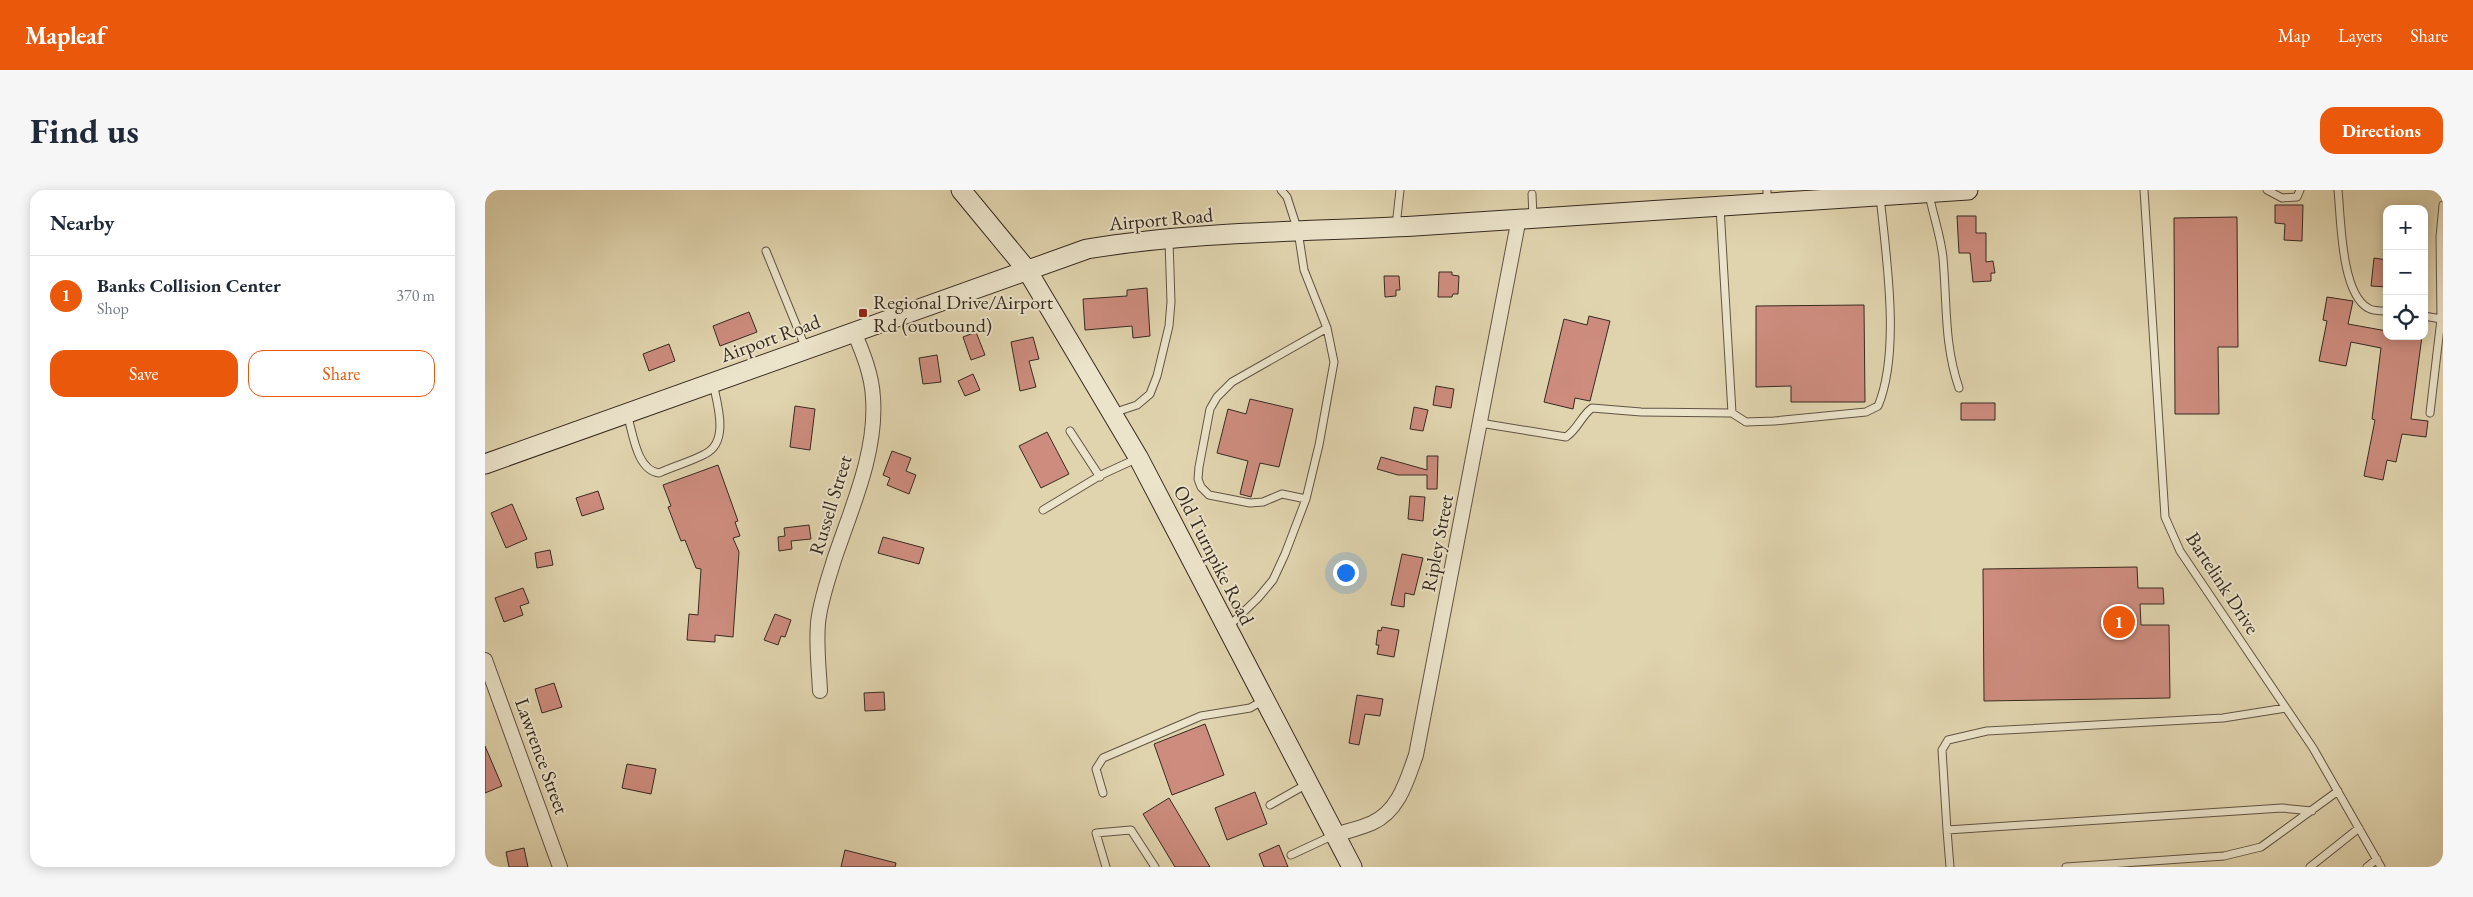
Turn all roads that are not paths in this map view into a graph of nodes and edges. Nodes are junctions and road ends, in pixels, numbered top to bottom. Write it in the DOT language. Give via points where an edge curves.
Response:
graph roads {
  1 [pos="961,190"];
  2 [pos="1281,190"];
  3 [pos="1400,190"];
  4 [pos="1968,190"];
  5 [pos="2144,190"];
  6 [pos="2267,190"];
  7 [pos="2300,190"];
  8 [pos="2338,190"];
  9 [pos="1900,192"];
  10 [pos="1929,193"];
  11 [pos="1532,194"];
  12 [pos="1855,194"];
  13 [pos="1767,196"];
  14 [pos="1880,196"];
  15 [pos="2443,204"];
  16 [pos="1720,206"];
  17 [pos="1526,218"];
  18 [pos="1396,227"];
  19 [pos="1298,231"];
  20 [pos="1169,240"];
  21 [pos="766,251"];
  22 [pos="1027,270"];
  23 [pos="2383,311"];
  24 [pos="2428,317"];
  25 [pos="2441,319"];
  26 [pos="1327,328"];
  27 [pos="854,332"];
  28 [pos="806,350"];
  29 [pos="713,383"];
  30 [pos="1959,388"];
  31 [pos="627,413"];
  32 [pos="1113,413"];
  33 [pos="1732,413"];
  34 [pos="2430,413"];
  35 [pos="1480,423"];
  36 [pos="1069,431"];
  37 [pos="1138,458"];
  38 [pos="485,464"];
  39 [pos="1100,477"];
  40 [pos="1305,499"];
  41 [pos="1043,510"];
  42 [pos="1227,628"];
  43 [pos="485,660"];
  44 [pos="820,691"];
  45 [pos="1263,700"];
  46 [pos="2286,708"];
  47 [pos="1307,784"];
  48 [pos="2338,791"];
  49 [pos="1103,793"];
  50 [pos="1270,805"];
  51 [pos="2311,811"];
  52 [pos="2359,828"];
  53 [pos="1947,830"];
  54 [pos="1335,834"];
  55 [pos="1291,855"];
  56 [pos="2377,859"];
  57 [pos="560,867"];
  58 [pos="1106,867"];
  59 [pos="1155,867"];
  60 [pos="1352,867"];
  61 [pos="1950,867"];
  62 [pos="2065,867"];
  63 [pos="2310,867"];
  64 [pos="2367,867"];
  65 [pos="2381,867"];
  1 -- 22 [label="street, Old Turnpike Road"];
  2 -- 19 [label="lane" via="1287,197"];
  3 -- 18 [label="lane"];
  4 -- 10 [label="street, Airport Road"];
  5 -- 46 [label="lane, Bartelink Drive" via="2165,517 2180,551"];
  6 -- 7 [label="lane" via="2282,198 2297,197"];
  8 -- 23 [label="lane" via="2343,249 2354,295 2368,309"];
  9 -- 10 [label="street, Airport Road"];
  9 -- 14 [label="street, Airport Road"];
  10 -- 30 [label="lane" via="1943,256 1950,364"];
  11 -- 17 [label="lane"];
  12 -- 13 [label="street, Airport Road"];
  12 -- 14 [label="street, Airport Road"];
  13 -- 16 [label="street, Airport Road"];
  14 -- 33 [label="lane" via="1890,360 1886,387 1878,406 1866,412 1774,422 1746,422"];
  15 -- 25 [label="lane"];
  16 -- 17 [label="street, Airport Road"];
  16 -- 33 [label="lane"];
  17 -- 18 [label="street, Airport Road"];
  17 -- 35 [label="street, Ripley Street"];
  18 -- 19 [label="street, Airport Road"];
  19 -- 20 [label="street, Airport Road"];
  19 -- 26 [label="lane" via="1304,270"];
  20 -- 22 [label="street, Airport Road" via="1087,249"];
  20 -- 32 [label="lane" via="1169,326 1157,376 1150,394 1137,405"];
  21 -- 28 [label="lane"];
  22 -- 27 [label="street, Airport Road"];
  22 -- 32 [label="street, Old Turnpike Road"];
  24 -- 25 [label="lane"];
  25 -- 34 [label="lane"];
  26 -- 40 [label="lane" via="1334,362 1319,445"];
  26 -- 40 [label="lane" via="1232,382 1217,397 1210,409 1199,467 1198,479 1209,495 1250,503 1263,502 1282,494"];
  27 -- 28 [label="street, Airport Road"];
  27 -- 44 [label="street, Russell Street" via="864,354 871,384 872,431 866,463 825,589 818,622"];
  28 -- 29 [label="street, Airport Road"];
  29 -- 31 [label="street, Airport Road"];
  29 -- 31 [label="lane" via="721,419 715,446 706,454 659,473 651,472 643,464"];
  31 -- 38 [label="street, Airport Road"];
  32 -- 37 [label="street, Old Turnpike Road"];
  33 -- 35 [label="lane" via="1592,408 1584,414 1574,432 1566,437"];
  35 -- 54 [label="street, Ripley Street" via="1416,755 1405,786 1386,813 1373,823"];
  36 -- 39 [label="lane"];
  37 -- 39 [label="lane"];
  37 -- 42 [label="street, Old Turnpike Road"];
  39 -- 41 [label="lane"];
  40 -- 42 [label="lane" via="1273,580"];
  42 -- 45 [label="street, Old Turnpike Road"];
  43 -- 57 [label="street, Lawrence Street"];
  45 -- 47 [label="street, Old Turnpike Road"];
  45 -- 49 [label="lane" via="1250,708 1201,716 1103,758 1096,769"];
  46 -- 48 [label="lane, Bartelink Drive"];
  46 -- 53 [label="lane" via="2223,718 1987,731 1947,740 1942,750"];
  47 -- 50 [label="lane"];
  47 -- 54 [label="street, Old Turnpike Road"];
  48 -- 51 [label="lane"];
  48 -- 52 [label="lane, Bartelink Drive"];
  51 -- 53 [label="lane" via="2282,808"];
  51 -- 62 [label="lane" via="2261,848 2224,856"];
  52 -- 56 [label="lane, Bartelink Drive"];
  52 -- 63 [label="lane"];
  53 -- 61 [label="lane"];
  54 -- 55 [label="lane"];
  54 -- 60 [label="street, Old Turnpike Road"];
  56 -- 64 [label="lane"];
  56 -- 65 [label="lane, Bartelink Drive"];
  58 -- 59 [label="lane" via="1096,833 1131,830"];
}
